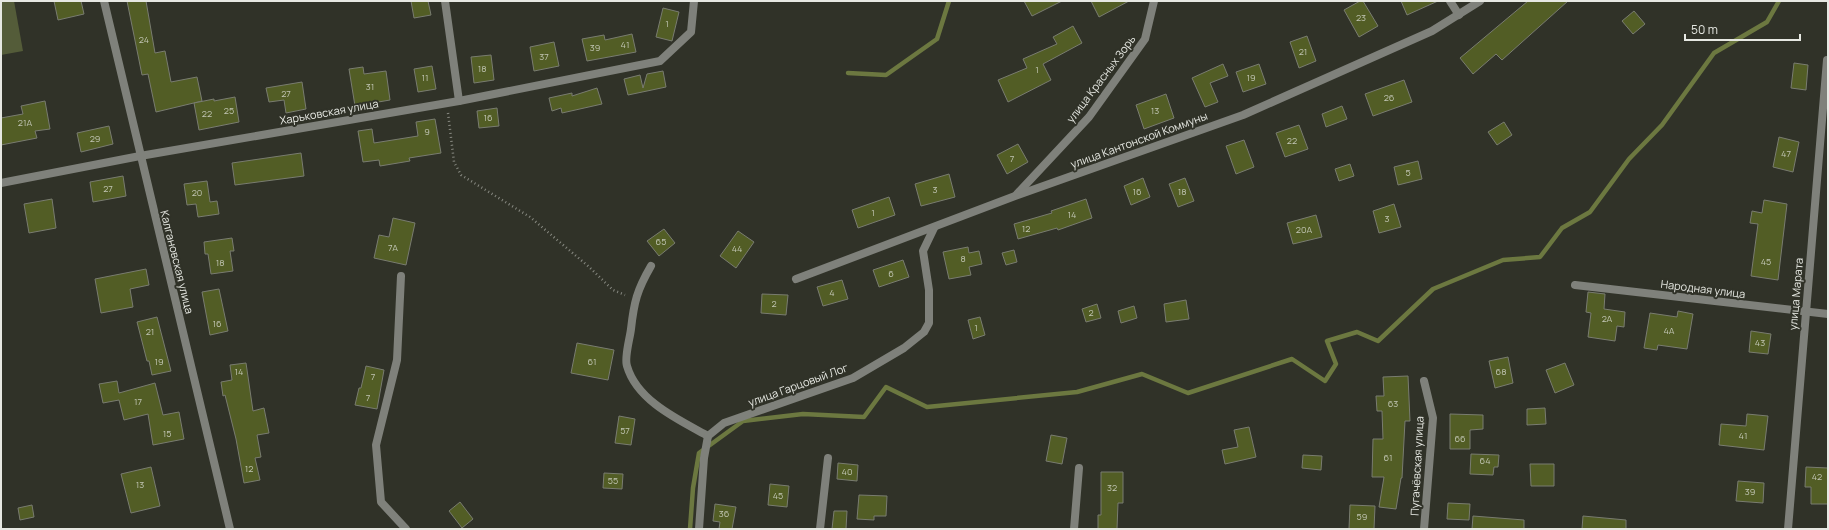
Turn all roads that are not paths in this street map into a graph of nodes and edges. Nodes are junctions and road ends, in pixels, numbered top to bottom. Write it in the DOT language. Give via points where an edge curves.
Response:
graph roads {
  1 [pos="104,1"];
  2 [pos="445,1"];
  3 [pos="694,1"];
  4 [pos="1154,1"];
  5 [pos="1450,1"];
  6 [pos="1480,1"];
  7 [pos="1459,15"];
  8 [pos="1827,60"];
  9 [pos="459,101"];
  10 [pos="140,156"];
  11 [pos="1,183"];
  12 [pos="1015,196"];
  13 [pos="934,228"];
  14 [pos="652,266"];
  15 [pos="401,276"];
  16 [pos="796,279"];
  17 [pos="1575,285"];
  18 [pos="1805,312"];
  19 [pos="1828,314"];
  20 [pos="1424,381"];
  21 [pos="708,436"];
  22 [pos="828,458"];
  23 [pos="1079,468"];
  24 [pos="230,529"];
  25 [pos="406,529"];
  26 [pos="699,529"];
  27 [pos="820,529"];
  28 [pos="1074,529"];
  29 [pos="1424,529"];
  30 [pos="1788,529"];
  1 -- 10 [label="street, Калгановская улица"];
  2 -- 9 [label="street"];
  3 -- 9 [label="street, Харьковская улица" via="691,32 660,61"];
  4 -- 12 [label="street, улица Красных Зорь" via="1145,39 1089,116"];
  5 -- 7 [label="street"];
  6 -- 7 [label="street, улица Кантонской Коммуны"];
  7 -- 12 [label="street, улица Кантонской Коммуны" via="1432,31 1243,115"];
  8 -- 18 [label="street, улица Марата"];
  9 -- 10 [label="street, Харьковская улица"];
  10 -- 11 [label="street, Харьковская улица"];
  10 -- 24 [label="street, Калгановская улица"];
  12 -- 13 [label="street, улица Кантонской Коммуны"];
  13 -- 16 [label="street, улица Кантонской Коммуны"];
  13 -- 21 [label="street, улица Гарцовый Лог" via="923,251 929,290 929,323 924,332 904,348 853,378 724,423"];
  14 -- 21 [label="street" via="639,286 634,304 626,365 639,390 674,418"];
  15 -- 25 [label="street" via="397,360 376,446 381,502"];
  17 -- 18 [label="street, Народная улица"];
  18 -- 19 [label="street, Народная улица"];
  18 -- 30 [label="street, улица Марата"];
  20 -- 29 [label="street, Пугачёвская улица" via="1433,418"];
  21 -- 26 [label="street"];
  22 -- 27 [label="street"];
  23 -- 28 [label="street"];
}
